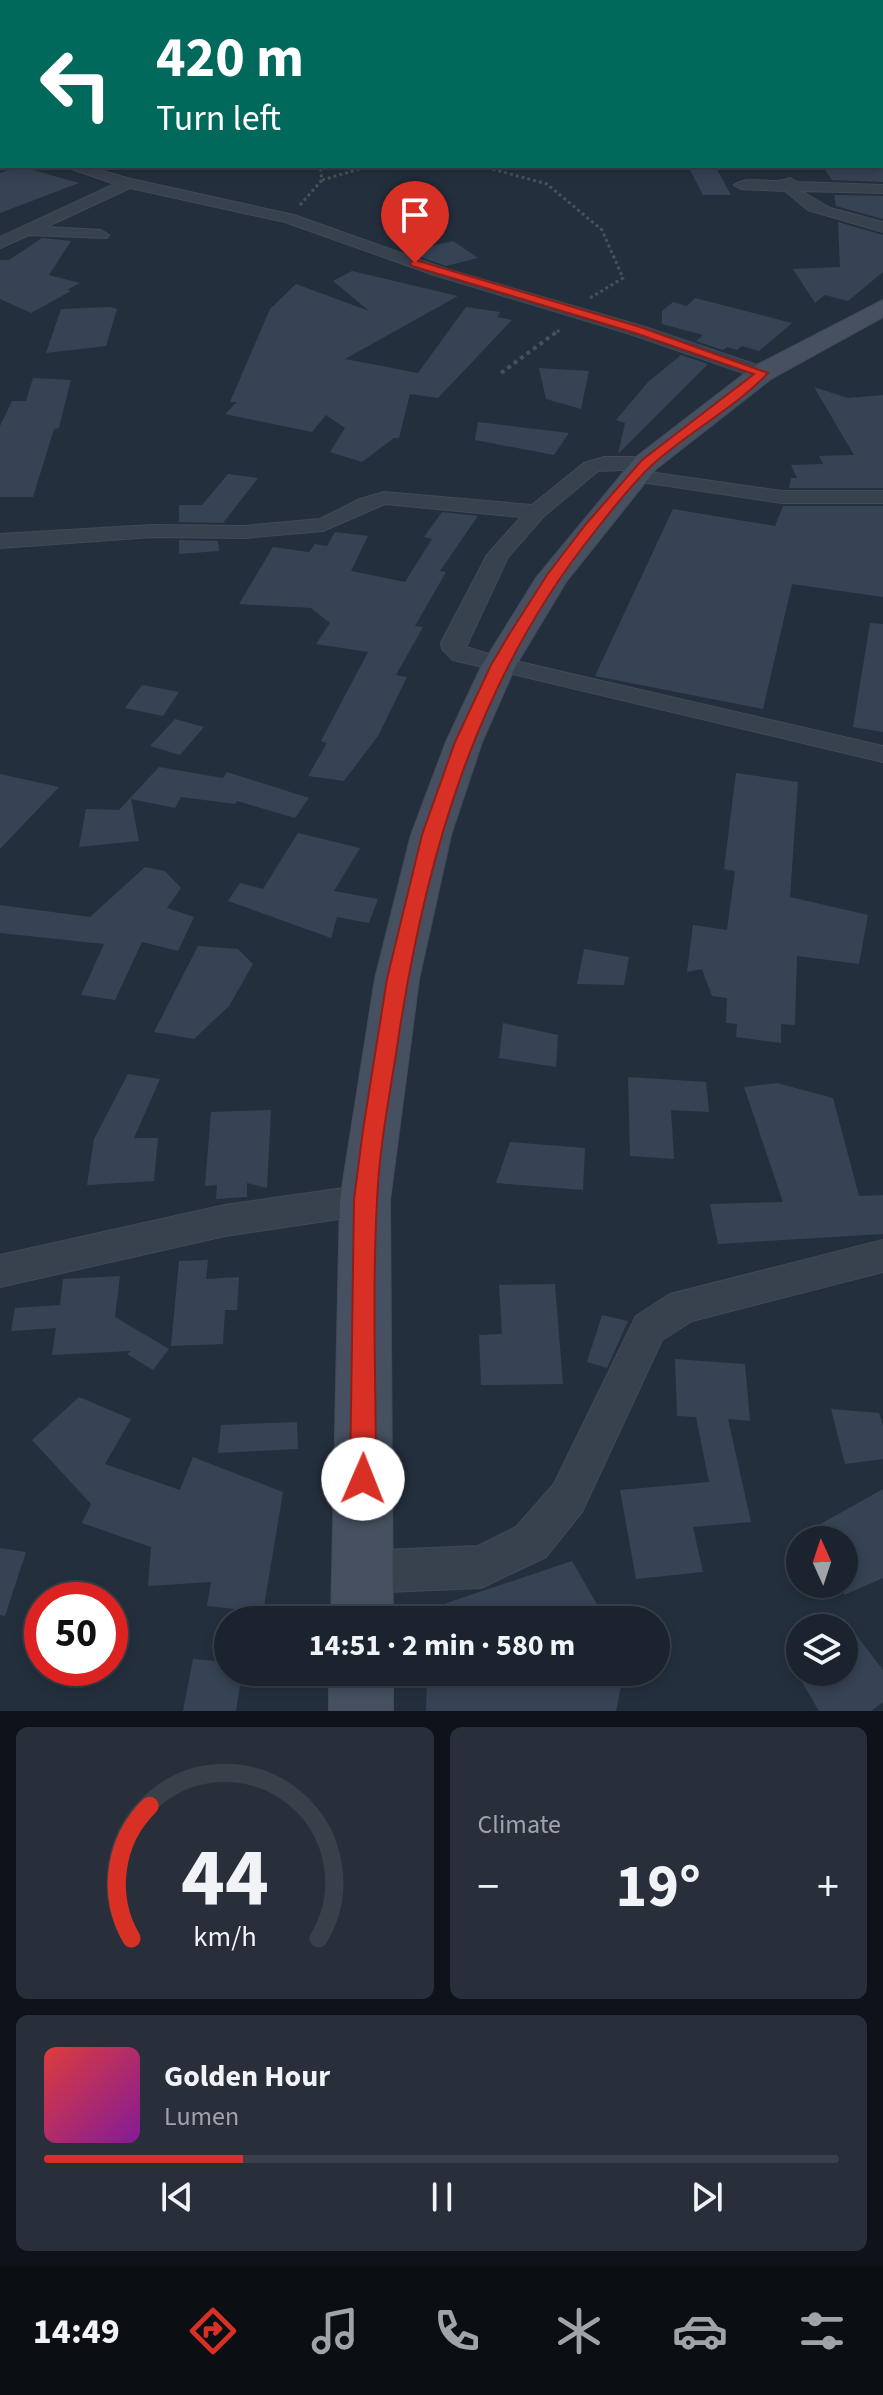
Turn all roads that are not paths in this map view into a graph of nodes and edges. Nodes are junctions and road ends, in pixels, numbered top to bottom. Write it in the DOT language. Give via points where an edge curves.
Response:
graph roads {
  1 [pos="77,168"];
  2 [pos="785,171"];
  3 [pos="128,183"];
  4 [pos="741,185"];
  5 [pos="792,187"];
  6 [pos="883,189"];
  7 [pos="883,227"];
  8 [pos="27,230"];
  9 [pos="101,235"];
  10 [pos="0,243"];
  11 [pos="883,307"];
  12 [pos="762,373"];
  13 [pos="641,469"];
  14 [pos="883,497"];
  15 [pos="537,512"];
  16 [pos="0,541"];
  17 [pos="499,665"];
  18 [pos="883,754"];
  19 [pos="365,1200"];
  20 [pos="883,1256"];
  21 [pos="0,1271"];
  22 [pos="362,1572"];
  23 [pos="362,1606"];
  24 [pos="361,1686"];
  25 [pos="361,1711"];
  1 -- 3 [label="street"];
  2 -- 5 [label="street"];
  3 -- 8 [label="street"];
  3 -- 12 [label="street" via="289,218 440,272"];
  4 -- 5 [label="street"];
  5 -- 6 [label="street"];
  5 -- 7 [label="street" via="800,199 828,214"];
  8 -- 9 [label="street"];
  8 -- 10 [label="street"];
  11 -- 12 [label="main road"];
  12 -- 13 [label="main road"];
  13 -- 14 [label="street" via="782,497"];
  13 -- 15 [label="street" via="604,463 591,467"];
  13 -- 17 [label="main road" via="552,578"];
  15 -- 16 [label="street" via="384,498 323,525"];
  15 -- 17 [label="street" via="498,555 453,643 461,655"];
  17 -- 18 [label="street"];
  17 -- 19 [label="main road" via="431,835 397,979"];
  19 -- 21 [label="street" via="236,1218"];
  19 -- 22 [label="main road"];
  20 -- 22 [label="street" via="683,1306 649,1328 568,1498 531,1542 481,1567"];
  22 -- 23 [label="main road"];
  24 -- 25 [label="main road"];
}
